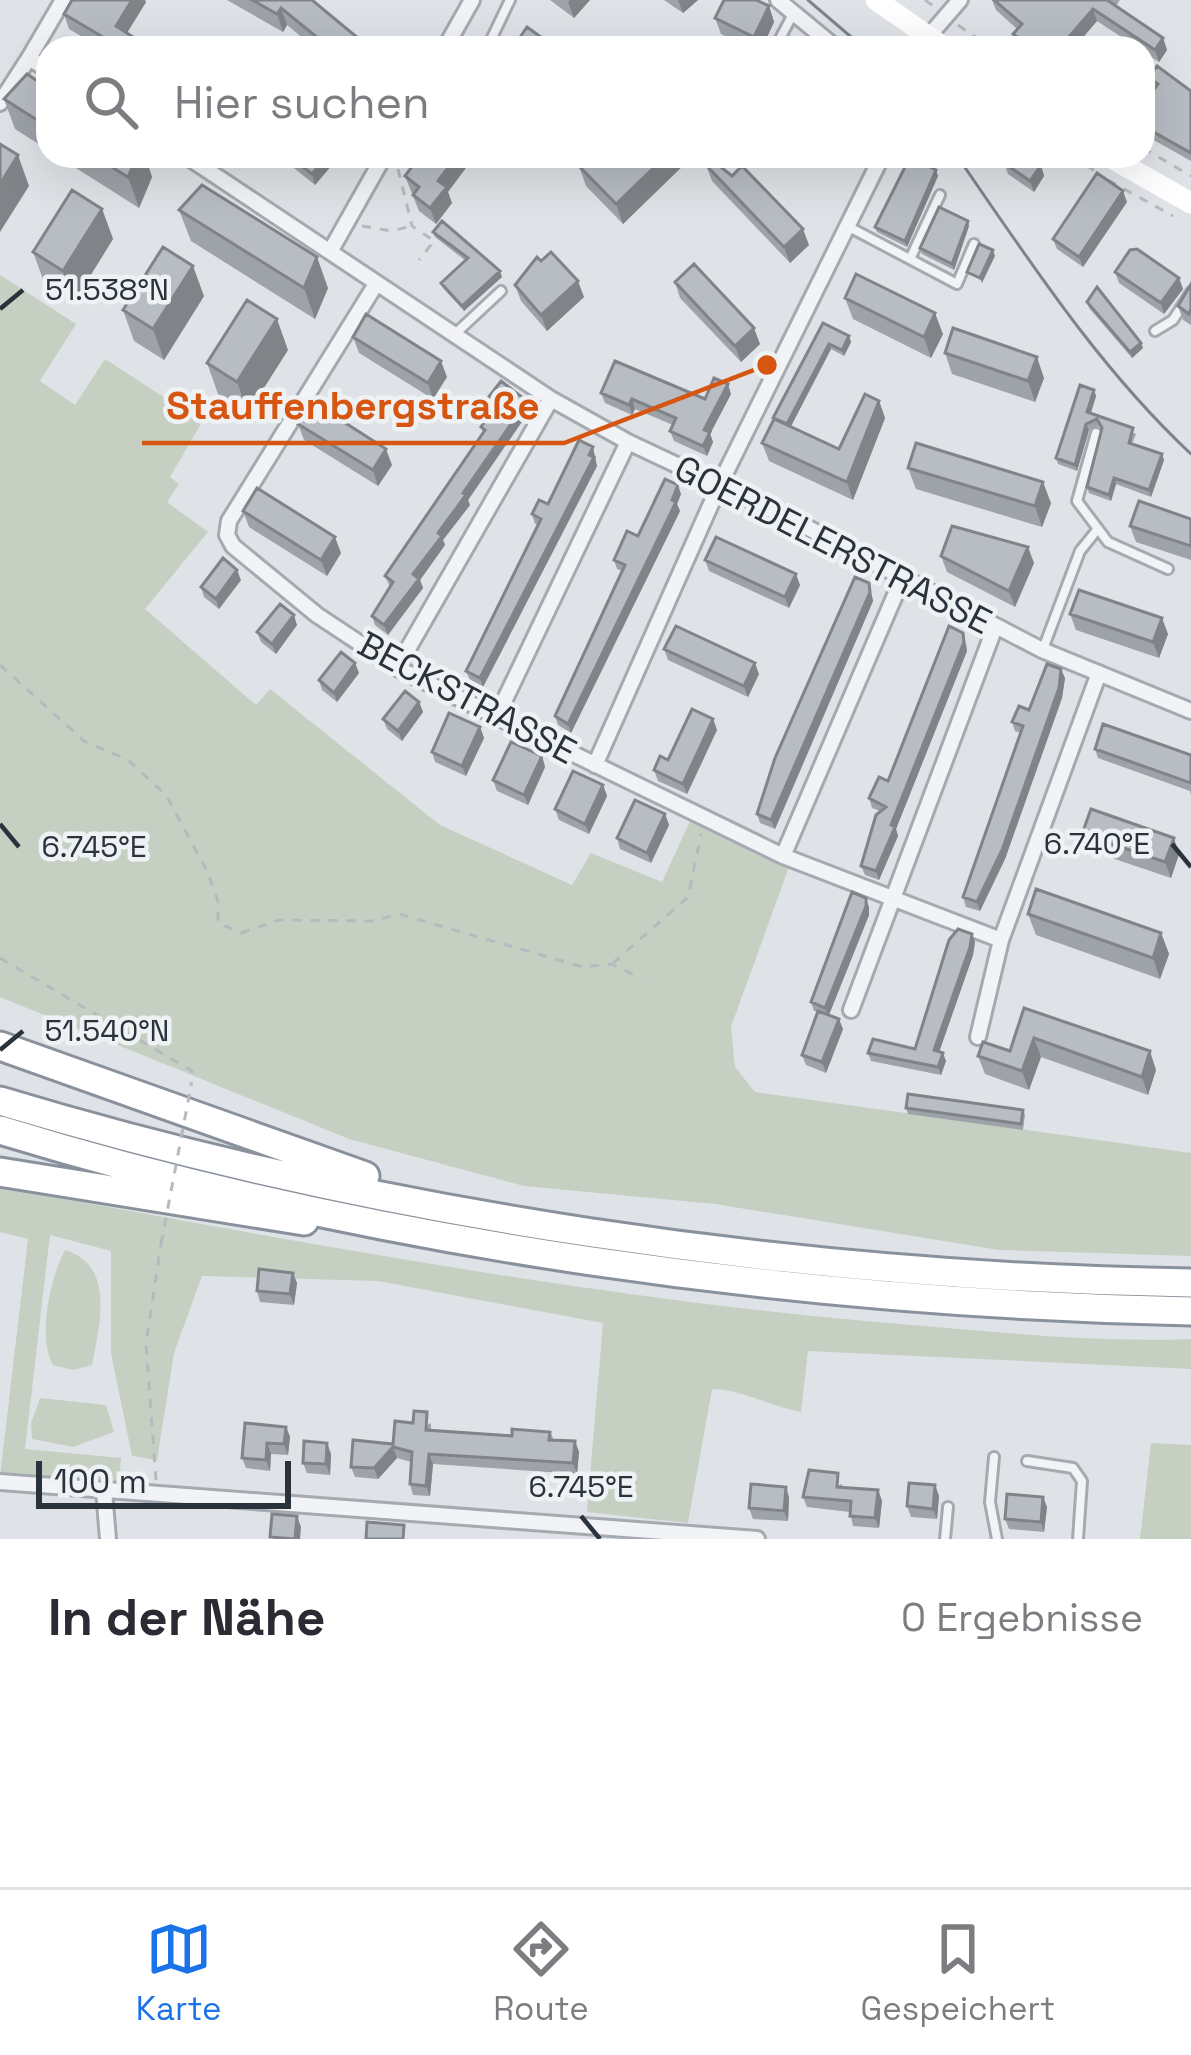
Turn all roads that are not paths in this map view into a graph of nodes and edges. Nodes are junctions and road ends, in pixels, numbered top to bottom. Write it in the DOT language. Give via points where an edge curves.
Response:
graph roads {
  1 [pos="63,0"];
  2 [pos="472,0"];
  3 [pos="510,0"];
  4 [pos="778,0"];
  5 [pos="876,0"];
  6 [pos="960,0"];
  7 [pos="794,13"];
  8 [pos="42,36"];
  9 [pos="452,36"];
  10 [pos="493,36"];
  11 [pos="782,36"];
  12 [pos="822,36"];
  13 [pos="928,36"];
  14 [pos="939,36"];
  15 [pos="36,46"];
  16 [pos="29,58"];
  17 [pos="36,62"];
  18 [pos="0,104"];
  19 [pos="205,168"];
  20 [pos="377,168"];
  21 [pos="876,168"];
  22 [pos="1129,168"];
  23 [pos="940,195"];
  24 [pos="1191,203"];
  25 [pos="847,226"];
  26 [pos="974,244"];
  27 [pos="331,250"];
  28 [pos="910,260"];
  29 [pos="376,284"];
  30 [pos="501,291"];
  31 [pos="1191,292"];
  32 [pos="1155,331"];
  33 [pos="454,335"];
  34 [pos="551,399"];
  35 [pos="1096,433"];
  36 [pos="628,442"];
  37 [pos="719,486"];
  38 [pos="1097,530"];
  39 [pos="1168,569"];
  40 [pos="902,579"];
  41 [pos="995,627"];
  42 [pos="1042,650"];
  43 [pos="397,668"];
  44 [pos="1099,673"];
  45 [pos="1191,711"];
  46 [pos="496,718"];
  47 [pos="595,765"];
  48 [pos="783,856"];
  49 [pos="895,899"];
  50 [pos="1001,940"];
  51 [pos="851,1010"];
  52 [pos="978,1036"];
  53 [pos="0,1046"];
  54 [pos="0,1101"];
  55 [pos="0,1130"];
  56 [pos="0,1172"];
  57 [pos="436,1203"];
  58 [pos="400,1225"];
  59 [pos="1191,1283"];
  60 [pos="1191,1311"];
  61 [pos="994,1457"];
  62 [pos="1027,1461"];
  63 [pos="0,1482"];
  64 [pos="104,1491"];
  65 [pos="948,1507"];
  66 [pos="108,1539"];
  67 [pos="757,1539"];
  68 [pos="944,1539"];
  69 [pos="998,1539"];
  70 [pos="1078,1539"];
  1 -- 8 [label="street"];
  2 -- 9 [label="street"];
  3 -- 10 [label="lane"];
  4 -- 7 [label="street"];
  5 -- 13 [label="main road"];
  6 -- 14 [label="street"];
  7 -- 11 [label="lane"];
  7 -- 12 [label="street"];
  15 -- 16 [label="street"];
  16 -- 17 [label="street"];
  16 -- 18 [label="street"];
  19 -- 27 [label="street, GOERDELERSTRASSE"];
  20 -- 27 [label="street"];
  21 -- 25 [label="street"];
  22 -- 24 [label="main road"];
  23 -- 28 [label="lane"];
  25 -- 28 [label="lane"];
  25 -- 37 [label="street"];
  26 -- 28 [label="lane" via="957,284"];
  27 -- 29 [label="street, GOERDELERSTRASSE"];
  29 -- 33 [label="street, GOERDELERSTRASSE"];
  29 -- 43 [label="street, BECKSTRASSE" via="226,535 316,615"];
  30 -- 33 [label="lane"];
  31 -- 32 [label="lane"];
  33 -- 34 [label="street, GOERDELERSTRASSE"];
  34 -- 36 [label="street, GOERDELERSTRASSE"];
  34 -- 43 [label="street"];
  35 -- 38 [label="lane" via="1077,501"];
  36 -- 37 [label="street, GOERDELERSTRASSE"];
  36 -- 46 [label="street"];
  37 -- 40 [label="street, GOERDELERSTRASSE"];
  37 -- 47 [label="street"];
  38 -- 39 [label="lane"];
  38 -- 42 [label="lane" via="1080,551"];
  40 -- 41 [label="street, GOERDELERSTRASSE"];
  40 -- 48 [label="street"];
  41 -- 42 [label="street, GOERDELERSTRASSE"];
  41 -- 49 [label="street"];
  42 -- 44 [label="street, GOERDELERSTRASSE"];
  43 -- 46 [label="street, BECKSTRASSE"];
  44 -- 45 [label="street, GOERDELERSTRASSE"];
  44 -- 50 [label="street"];
  46 -- 47 [label="street, BECKSTRASSE"];
  47 -- 48 [label="street, BECKSTRASSE"];
  48 -- 49 [label="street, BECKSTRASSE"];
  49 -- 50 [label="street, BECKSTRASSE"];
  49 -- 51 [label="street"];
  50 -- 52 [label="street"];
  53 -- 57 [label="highway"];
  54 -- 57 [label="highway"];
  55 -- 58 [label="highway"];
  56 -- 58 [label="highway" via="289,1220"];
  57 -- 59 [label="highway" via="784,1255"];
  58 -- 60 [label="highway" via="777,1282"];
  61 -- 69 [label="lane" via="990,1502"];
  62 -- 70 [label="lane" via="1073,1468 1082,1480"];
  63 -- 64 [label="street"];
  64 -- 66 [label="street"];
  64 -- 67 [label="street"];
  65 -- 68 [label="lane"];
}
